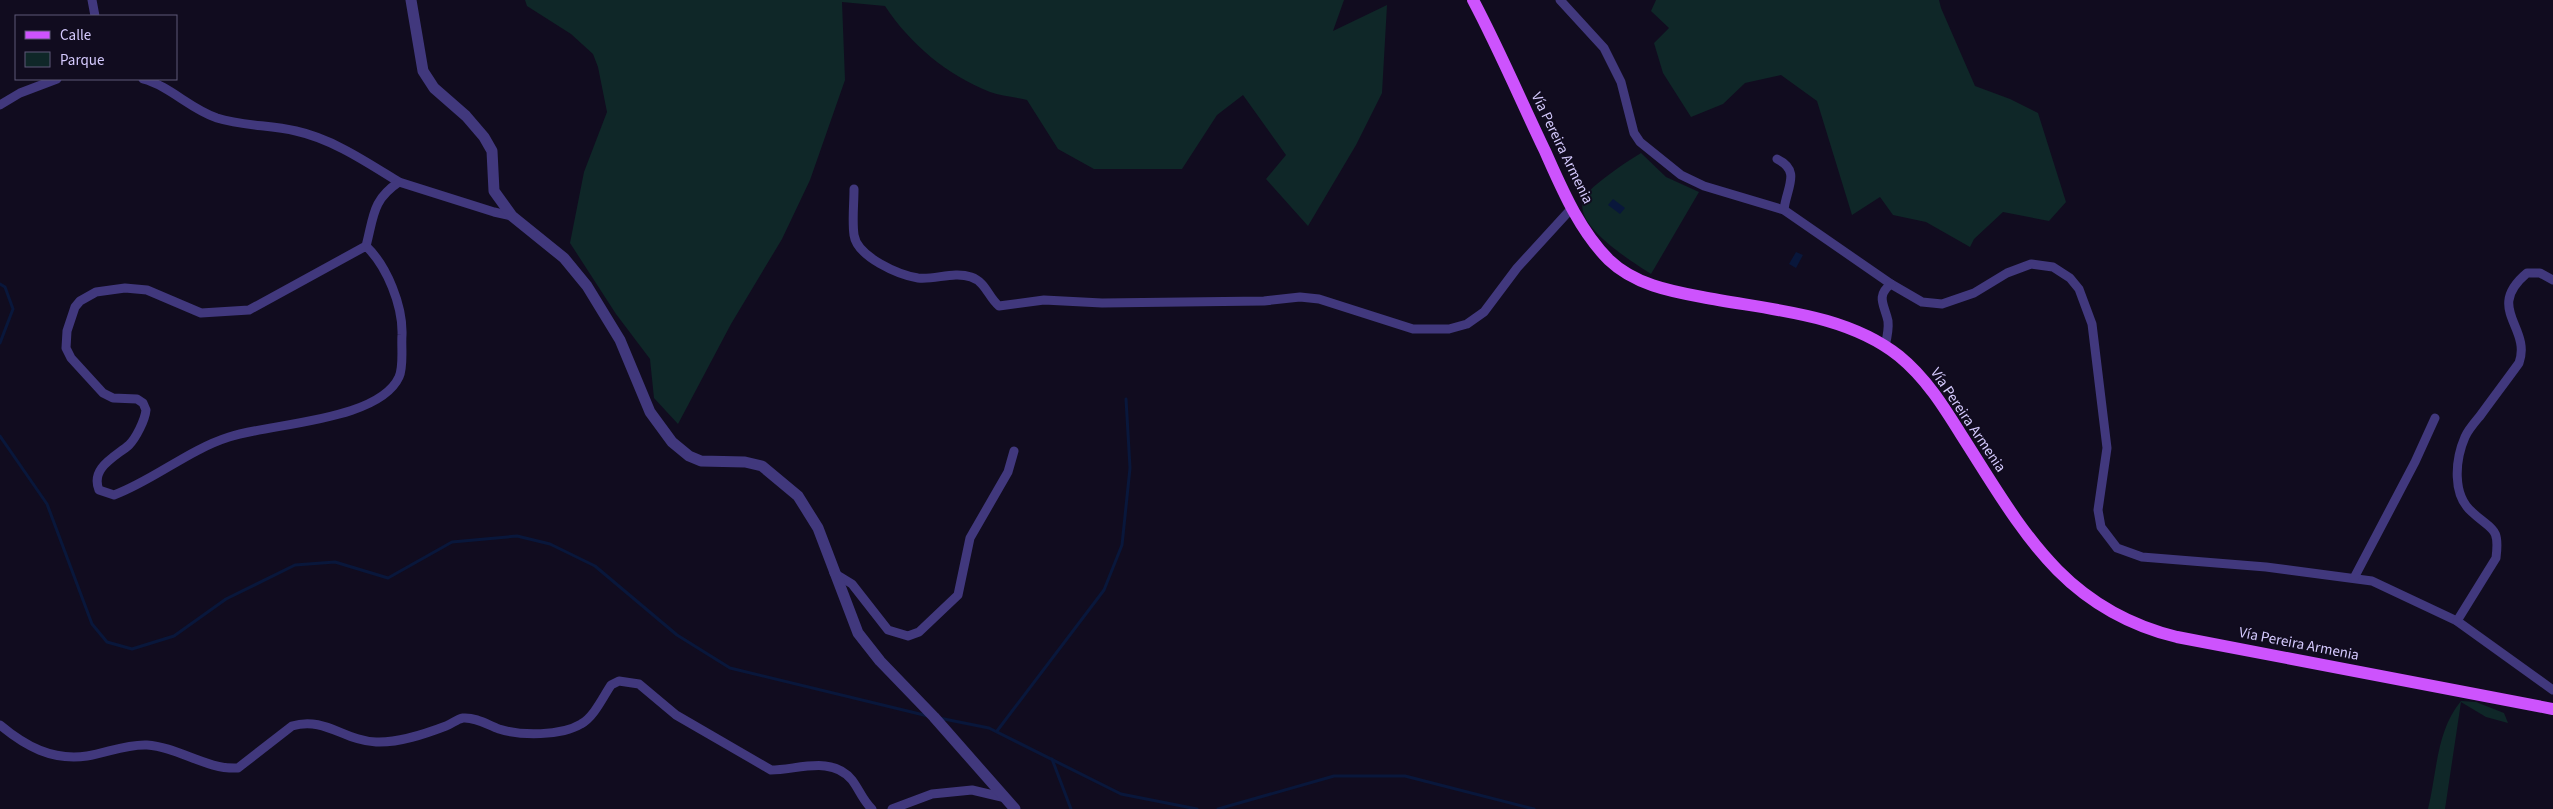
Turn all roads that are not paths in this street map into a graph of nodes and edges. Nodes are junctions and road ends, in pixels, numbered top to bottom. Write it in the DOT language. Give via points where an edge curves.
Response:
graph roads {
  1 [pos="92,0"];
  2 [pos="411,0"];
  3 [pos="1473,0"];
  4 [pos="1560,0"];
  5 [pos="95,15"];
  6 [pos="54,80"];
  7 [pos="147,80"];
  8 [pos="0,105"];
  9 [pos="1776,159"];
  10 [pos="399,182"];
  11 [pos="854,189"];
  12 [pos="1571,209"];
  13 [pos="1784,210"];
  14 [pos="512,216"];
  15 [pos="366,246"];
  16 [pos="2553,280"];
  17 [pos="1891,284"];
  18 [pos="1885,346"];
  19 [pos="2435,418"];
  20 [pos="1014,451"];
  21 [pos="834,572"];
  22 [pos="2354,578"];
  23 [pos="2457,621"];
  24 [pos="2553,690"];
  25 [pos="2553,708"];
  26 [pos="0,725"];
  27 [pos="1006,798"];
  28 [pos="872,809"];
  29 [pos="892,809"];
  30 [pos="1015,809"];
  1 -- 5 [label="street"];
  2 -- 14 [label="street" via="423,71 434,88 484,137 492,151 494,191"];
  3 -- 12 [label="main road, Vía Pereira Armenia"];
  4 -- 13 [label="street" via="1604,48 1621,82 1634,133 1640,142 1681,175 1704,186"];
  6 -- 8 [label="street" via="20,93"];
  7 -- 10 [label="street" via="161,84 181,100 216,117 299,131 344,150"];
  9 -- 13 [label="street" via="1786,163 1791,176"];
  10 -- 14 [label="street"];
  10 -- 15 [label="street" via="385,191 378,201"];
  11 -- 12 [label="street" via="854,237 869,257 890,270 918,278 970,276 983,283 999,306 1044,300 1102,304 1264,301 1300,297 1318,299 1413,329 1434,331 1467,324 1484,312 1516,268"];
  12 -- 18 [label="main road, Vía Pereira Armenia" via="1607,258 1629,276 1684,294 1821,319 1849,328"];
  13 -- 17 [label="street"];
  14 -- 21 [label="street" via="564,258 587,286 620,340 650,412 672,442 701,461 745,462 762,466 781,480 798,496 818,528"];
  15 -- 15 [label="street" via="375,255 391,286 402,325 400,375 392,389 377,400 349,412 229,437 114,495 99,490 98,471 135,438 146,410 136,399 113,398 103,393 71,358 66,348 67,331 80,300 96,292 125,288 147,290 201,313 249,310"];
  16 -- 23 [label="street" via="2540,273 2527,273 2512,289 2509,316 2522,345 2522,354 2519,363 2465,436 2458,457 2460,498 2471,512 2493,528 2497,550 2496,558"];
  17 -- 18 [label="street" via="1881,299 1888,330"];
  17 -- 22 [label="street" via="1922,302 1942,304 1974,293 2007,273 2032,264 2053,267 2070,278 2079,289 2092,324 2107,448 2098,510 2102,527 2117,548 2142,557"];
  18 -- 25 [label="main road, Vía Pereira Armenia" via="1909,365 1930,389 2040,552 2067,581 2107,611 2141,627 2177,637"];
  19 -- 22 [label="street"];
  20 -- 21 [label="street" via="1008,472 970,538 958,596 918,632 908,636 888,630 852,584"];
  21 -- 27 [label="street" via="858,633"];
  22 -- 23 [label="street" via="2388,587"];
  23 -- 24 [label="street"];
  26 -- 28 [label="street" via="32,749 60,756 86,756 146,745 177,751 227,769 238,768 292,726 302,723 314,723 376,742 421,734 462,718 526,734 569,729 591,716 611,685 629,681 647,689 676,715 771,770 827,766 840,771 851,779"];
  27 -- 29 [label="street" via="972,790 932,794"];
  27 -- 30 [label="street"];
}
